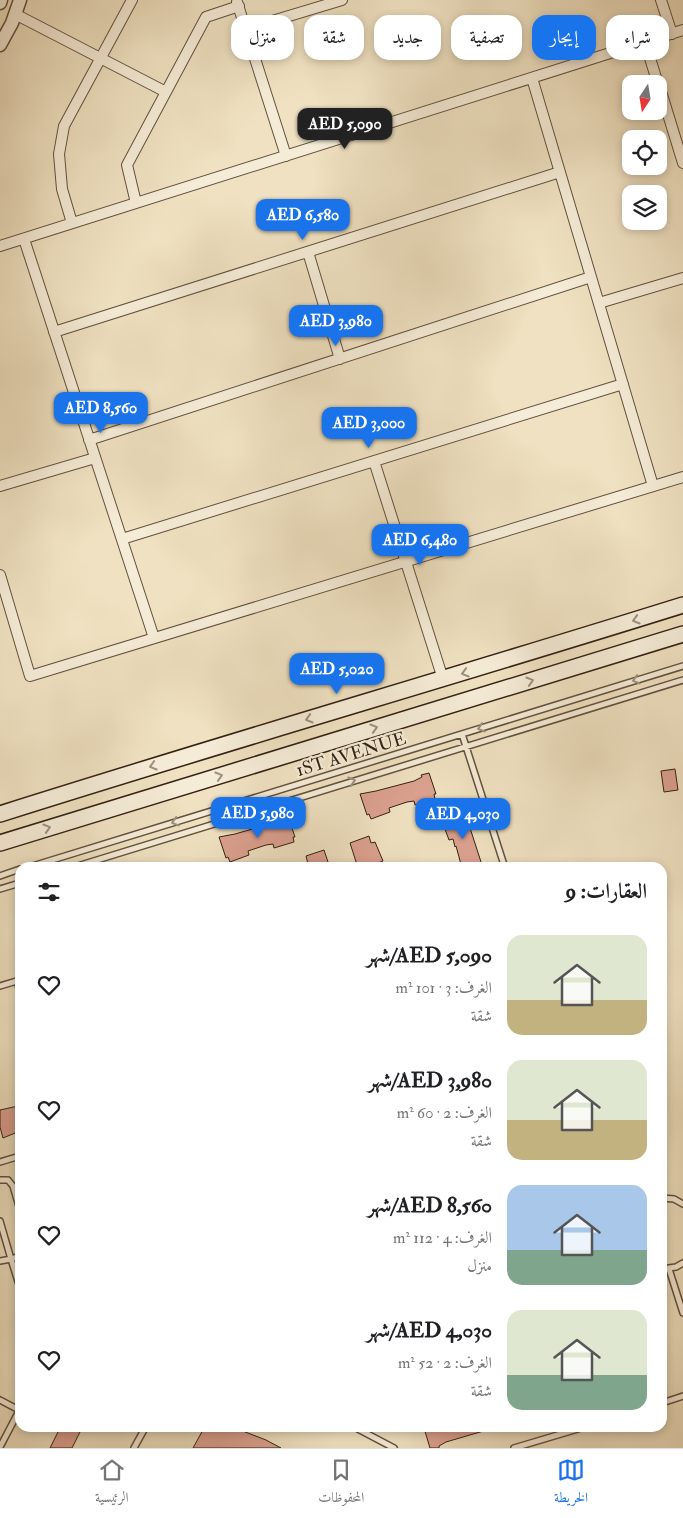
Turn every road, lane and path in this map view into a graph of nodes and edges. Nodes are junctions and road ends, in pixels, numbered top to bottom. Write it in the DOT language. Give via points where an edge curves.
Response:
graph roads {
  1 [pos="20,0"];
  2 [pos="132,0"];
  3 [pos="341,0"];
  4 [pos="661,0"];
  5 [pos="238,3"];
  6 [pos="15,14"];
  7 [pos="242,15"];
  8 [pos="292,15"];
  9 [pos="683,30"];
  10 [pos="672,34"];
  11 [pos="669,35"];
  12 [pos="0,45"];
  13 [pos="606,54"];
  14 [pos="100,58"];
  15 [pos="256,60"];
  16 [pos="651,60"];
  17 [pos="656,75"];
  18 [pos="532,78"];
  19 [pos="166,92"];
  20 [pos="668,114"];
  21 [pos="286,156"];
  22 [pos="683,163"];
  23 [pos="560,172"];
  24 [pos="136,203"];
  25 [pos="72,223"];
  26 [pos="24,239"];
  27 [pos="0,246"];
  28 [pos="308,252"];
  29 [pos="591,277"];
  30 [pos="683,278"];
  31 [pos="599,303"];
  32 [pos="54,332"];
  33 [pos="340,359"];
  34 [pos="623,384"];
  35 [pos="89,440"];
  36 [pos="95,458"];
  37 [pos="374,461"];
  38 [pos="683,477"];
  39 [pos="0,486"];
  40 [pos="653,486"];
  41 [pos="122,539"];
  42 [pos="406,561"];
  43 [pos="0,575"];
  44 [pos="683,605"];
  45 [pos="683,634"];
  46 [pos="154,638"];
  47 [pos="683,666"];
  48 [pos="443,679"];
  49 [pos="683,680"];
  50 [pos="462,734"];
  51 [pos="466,746"];
  52 [pos="0,814"];
  53 [pos="0,843"];
  54 [pos="46,862"];
  55 [pos="90,862"];
  56 [pos="503,862"];
  57 [pos="15,872"];
  58 [pos="0,876"];
  59 [pos="15,884"];
  60 [pos="0,889"];
  61 [pos="15,981"];
  62 [pos="0,986"];
  63 [pos="15,1158"];
  64 [pos="0,1162"];
  65 [pos="0,1180"];
  66 [pos="15,1193"];
  67 [pos="667,1199"];
  68 [pos="683,1199"];
  69 [pos="676,1200"];
  70 [pos="683,1204"];
  71 [pos="0,1221"];
  72 [pos="15,1257"];
  73 [pos="11,1258"];
  74 [pos="0,1261"];
  75 [pos="683,1263"];
  76 [pos="667,1269"];
  77 [pos="15,1271"];
  78 [pos="667,1272"];
  79 [pos="683,1313"];
  80 [pos="683,1396"];
  81 [pos="0,1400"];
  82 [pos="667,1401"];
  83 [pos="15,1407"];
  84 [pos="15,1418"];
  85 [pos="143,1432"];
  86 [pos="364,1432"];
  87 [pos="568,1432"];
  88 [pos="0,1447"];
  89 [pos="134,1448"];
  90 [pos="394,1448"];
  91 [pos="514,1448"];
  1 -- 6 [label="street"];
  2 -- 14 [label="street"];
  3 -- 8 [label="street"];
  4 -- 10 [label="street"];
  5 -- 7 [label="street"];
  5 -- 19 [label="street" via="206,18"];
  6 -- 12 [label="street"];
  6 -- 14 [label="street"];
  9 -- 10 [label="street"];
  10 -- 11 [label="street"];
  13 -- 18 [label="street"];
  14 -- 19 [label="street"];
  14 -- 25 [label="street" via="64,126 59,154 62,189"];
  15 -- 21 [label="street"];
  16 -- 17 [label="street"];
  18 -- 21 [label="street"];
  18 -- 23 [label="street"];
  19 -- 24 [label="street" via="127,165"];
  20 -- 22 [label="street"];
  21 -- 24 [label="street"];
  23 -- 28 [label="street"];
  23 -- 29 [label="street"];
  24 -- 25 [label="street"];
  25 -- 26 [label="street"];
  26 -- 27 [label="street"];
  26 -- 32 [label="street"];
  28 -- 32 [label="street"];
  28 -- 33 [label="street"];
  29 -- 31 [label="street"];
  29 -- 33 [label="street"];
  30 -- 31 [label="street"];
  31 -- 34 [label="street"];
  32 -- 35 [label="street"];
  33 -- 35 [label="street"];
  34 -- 37 [label="street"];
  34 -- 40 [label="street"];
  35 -- 36 [label="street"];
  36 -- 39 [label="street"];
  36 -- 41 [label="street"];
  37 -- 41 [label="street"];
  37 -- 42 [label="street"];
  38 -- 40 [label="street"];
  40 -- 42 [label="street"];
  41 -- 46 [label="street"];
  42 -- 46 [label="street"];
  42 -- 48 [label="street"];
  43 -- 46 [label="street" via="30,676"];
  44 -- 48 [label="main road, one-way"];
  53 -- 45 [label="main road, one-way"];
  47 -- 50 [label="lane, 1ST AVENUE, one-way"];
  48 -- 52 [label="main road, one-way"];
  49 -- 51 [label="lane, 1ST AVENUE"];
  50 -- 51 [label="lane"];
  50 -- 54 [label="lane, 1ST AVENUE, one-way"];
  55 -- 51 [label="lane, 1ST AVENUE, one-way"];
  51 -- 56 [label="lane"];
  57 -- 58 [label="lane"];
  59 -- 60 [label="lane"];
  61 -- 62 [label="lane"];
  63 -- 64 [label="lane"];
  65 -- 66 [label="lane" via="8,1180"];
  67 -- 69 [label="lane"];
  68 -- 69 [label="lane"];
  69 -- 70 [label="lane"];
  71 -- 73 [label="lane"];
  72 -- 73 [label="lane"];
  73 -- 74 [label="lane"];
  73 -- 77 [label="lane"];
  75 -- 76 [label="lane"];
  78 -- 79 [label="lane"];
  80 -- 82 [label="lane"];
  81 -- 83 [label="lane"];
  84 -- 88 [label="lane"];
  85 -- 89 [label="lane"];
  86 -- 90 [label="lane"];
  87 -- 91 [label="lane"];
}
